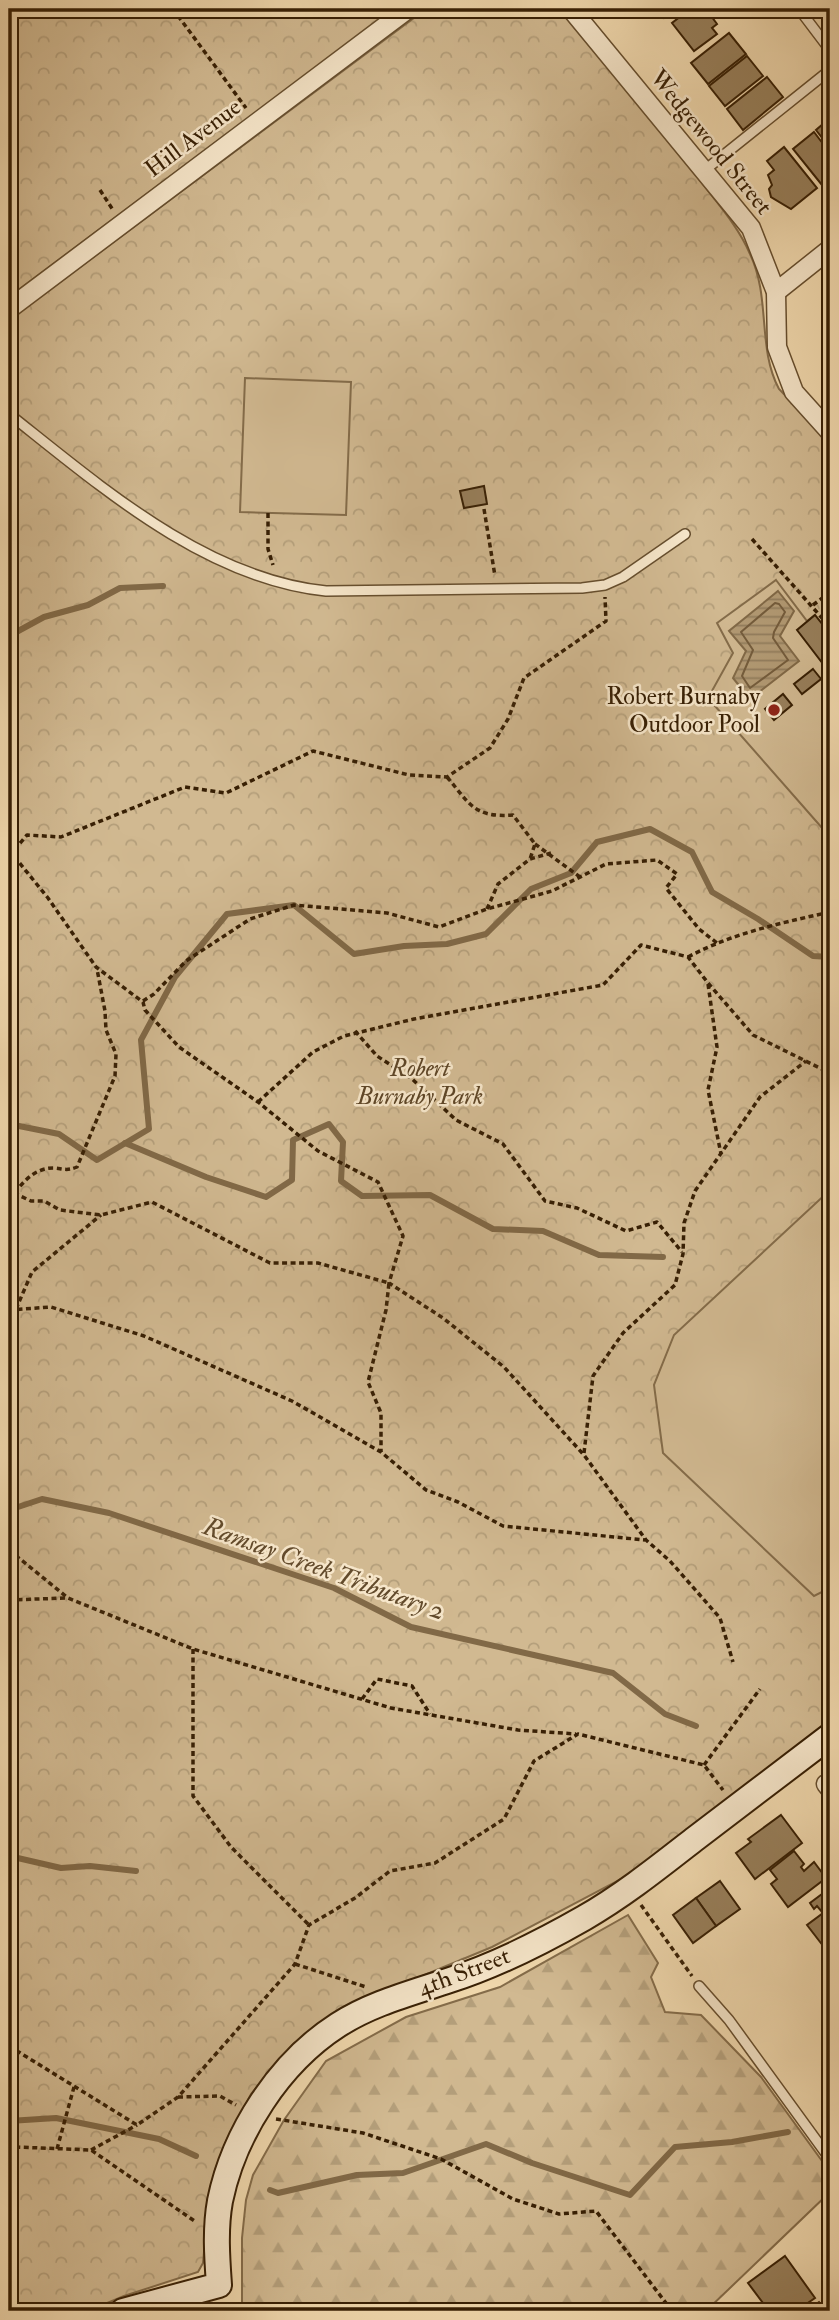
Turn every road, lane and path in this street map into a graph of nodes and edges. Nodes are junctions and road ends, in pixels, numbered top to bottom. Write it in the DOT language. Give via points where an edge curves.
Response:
graph roads {
  1 [pos="173,9"];
  2 [pos="408,9"];
  3 [pos="571,9"];
  4 [pos="799,9"];
  5 [pos="830,50"];
  6 [pos="830,70"];
  7 [pos="255,122"];
  8 [pos="705,170"];
  9 [pos="830,249"];
  10 [pos="776,292"];
  11 [pos="9,309"];
  12 [pos="9,414"];
  13 [pos="830,432"];
  14 [pos="484,509"];
  15 [pos="268,513"];
  16 [pos="685,534"];
  17 [pos="752,539"];
  18 [pos="279,583"];
  19 [pos="605,585"];
  20 [pos="497,587"];
  21 [pos="830,594"];
  22 [pos="812,606"];
  23 [pos="830,627"];
  24 [pos="447,777"];
  25 [pos="535,844"];
  26 [pos="10,853"];
  27 [pos="551,853"];
  28 [pos="530,859"];
  29 [pos="579,876"];
  30 [pos="486,909"];
  31 [pos="830,912"];
  32 [pos="717,943"];
  33 [pos="688,957"];
  34 [pos="96,967"];
  35 [pos="708,983"];
  36 [pos="143,1002"];
  37 [pos="355,1031"];
  38 [pos="806,1060"];
  39 [pos="830,1073"];
  40 [pos="258,1102"];
  41 [pos="721,1154"];
  42 [pos="14,1193"];
  43 [pos="9,1199"];
  44 [pos="101,1215"];
  45 [pos="9,1248"];
  46 [pos="683,1254"];
  47 [pos="389,1283"];
  48 [pos="16,1309"];
  49 [pos="9,1310"];
  50 [pos="381,1452"];
  51 [pos="584,1455"];
  52 [pos="646,1540"];
  53 [pos="9,1550"];
  54 [pos="68,1598"];
  55 [pos="9,1600"];
  56 [pos="193,1649"];
  57 [pos="733,1662"];
  58 [pos="761,1689"];
  59 [pos="362,1699"];
  60 [pos="430,1714"];
  61 [pos="578,1734"];
  62 [pos="830,1736"];
  63 [pos="705,1765"];
  64 [pos="735,1808"];
  65 [pos="629,1889"];
  66 [pos="309,1925"];
  67 [pos="295,1964"];
  68 [pos="699,1986"];
  69 [pos="366,1987"];
  70 [pos="9,2046"];
  71 [pos="74,2086"];
  72 [pos="178,2096"];
  73 [pos="284,2109"];
  74 [pos="266,2117"];
  75 [pos="137,2125"];
  76 [pos="57,2149"];
  77 [pos="91,2150"];
  78 [pos="9,2152"];
  79 [pos="830,2159"];
  80 [pos="217,2228"];
  81 [pos="123,2311"];
  82 [pos="672,2311"];
  1 -- 7 [label="path"];
  2 -- 7 [label="street, Hill Avenue"];
  3 -- 8 [label="street, Wedgewood Street"];
  4 -- 5 [label="lane"];
  6 -- 8 [label="lane"];
  7 -- 11 [label="street, Hill Avenue"];
  8 -- 10 [label="street, Wedgewood Street" via="751,228"];
  9 -- 10 [label="street"];
  10 -- 13 [label="street, Wedgewood Street" via="777,348 789,381"];
  12 -- 18 [label="lane" via="105,490 210,558"];
  14 -- 20 [label="path"];
  15 -- 18 [label="path" via="268,548"];
  16 -- 19 [label="lane"];
  17 -- 22 [label="path"];
  18 -- 20 [label="lane" via="326,591"];
  19 -- 20 [label="lane"];
  19 -- 24 [label="path" via="606,621 524,678 508,719 490,748"];
  21 -- 22 [label="path"];
  22 -- 23 [label="path"];
  24 -- 25 [label="path" via="475,809 491,817 513,815"];
  24 -- 26 [label="path" via="409,775 313,751 226,793 185,787 61,837 27,835"];
  25 -- 27 [label="path"];
  25 -- 28 [label="path"];
  26 -- 34 [label="path"];
  27 -- 28 [label="path"];
  27 -- 29 [label="path"];
  28 -- 30 [label="path" via="498,884"];
  29 -- 30 [label="path" via="552,891"];
  29 -- 32 [label="path" via="606,864 657,860 677,874 666,888 699,929"];
  30 -- 36 [label="path" via="439,927 387,913 294,905 250,919 186,961"];
  31 -- 32 [label="path"];
  32 -- 33 [label="path"];
  33 -- 35 [label="path"];
  33 -- 37 [label="path" via="641,945 603,985"];
  34 -- 36 [label="path"];
  34 -- 42 [label="path" via="106,1030 116,1054 115,1076 77,1167 37,1172"];
  35 -- 38 [label="path" via="753,1035"];
  35 -- 41 [label="path" via="717,1047 708,1090"];
  36 -- 40 [label="path" via="179,1047"];
  37 -- 40 [label="path" via="313,1052"];
  37 -- 46 [label="path" via="377,1056 411,1078 456,1120 503,1144 545,1201 577,1208 626,1231 657,1222"];
  38 -- 39 [label="path"];
  38 -- 41 [label="path" via="760,1097"];
  40 -- 47 [label="path" via="318,1151 378,1182 403,1236"];
  41 -- 46 [label="path" via="695,1191 684,1223"];
  42 -- 43 [label="path"];
  42 -- 44 [label="path" via="60,1210"];
  44 -- 47 [label="path" via="152,1202 270,1263 318,1263"];
  44 -- 48 [label="path" via="32,1272"];
  45 -- 48 [label="path"];
  46 -- 51 [label="path" via="675,1284 623,1333 593,1376"];
  47 -- 50 [label="path" via="368,1382 381,1413"];
  47 -- 51 [label="path" via="443,1318 504,1367"];
  48 -- 49 [label="path"];
  48 -- 50 [label="path" via="51,1307 144,1336 292,1401"];
  50 -- 52 [label="path" via="426,1490 503,1525"];
  51 -- 52 [label="path"];
  52 -- 57 [label="path" via="720,1618"];
  53 -- 54 [label="path"];
  54 -- 55 [label="path"];
  54 -- 56 [label="path"];
  56 -- 59 [label="path"];
  56 -- 66 [label="path" via="193,1796 231,1846"];
  58 -- 63 [label="path"];
  59 -- 60 [label="path"];
  59 -- 60 [label="path" via="377,1679 412,1686"];
  60 -- 61 [label="path" via="518,1730"];
  61 -- 63 [label="path"];
  61 -- 66 [label="path" via="534,1761 504,1819 435,1863 390,1871"];
  62 -- 64 [label="street, 4th Street"];
  63 -- 64 [label="path"];
  64 -- 65 [label="street, 4th Street"];
  65 -- 68 [label="path"];
  65 -- 74 [label="street, 4th Street" via="578,1922 501,1961 402,1995 338,2025 294,2061 273,2087"];
  66 -- 67 [label="path"];
  67 -- 69 [label="path"];
  67 -- 72 [label="path"];
  68 -- 79 [label="lane"];
  70 -- 71 [label="path"];
  71 -- 75 [label="path"];
  71 -- 76 [label="path"];
  72 -- 74 [label="path" via="220,2096"];
  72 -- 75 [label="path"];
  73 -- 74 [label="path"];
  74 -- 80 [label="street, 4th Street" via="238,2145 220,2201"];
  74 -- 82 [label="path" via="376,2137 441,2159 513,2199 559,2214 596,2211"];
  75 -- 77 [label="path"];
  76 -- 77 [label="path"];
  76 -- 78 [label="path" via="16,2147"];
  77 -- 80 [label="path" via="199,2224"];
  80 -- 81 [label="street, 4th Street" via="219,2285"];
}
